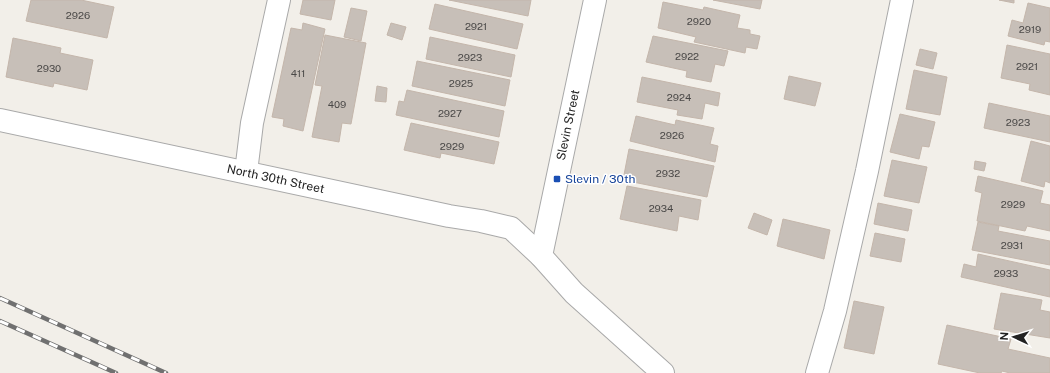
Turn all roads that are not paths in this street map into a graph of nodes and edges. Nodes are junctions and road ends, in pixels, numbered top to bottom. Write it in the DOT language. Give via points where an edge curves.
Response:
graph roads {
  1 [pos="279,0"];
  2 [pos="595,0"];
  3 [pos="902,0"];
  4 [pos="0,120"];
  5 [pos="246,172"];
  6 [pos="541,256"];
  7 [pos="663,373"];
  8 [pos="817,373"];
  1 -- 5 [label="street" via="252,123"];
  2 -- 6 [label="street, Slevin Street"];
  3 -- 8 [label="street" via="835,312"];
  4 -- 5 [label="street, North 30th Street"];
  5 -- 6 [label="street, North 30th Street" via="511,228"];
  6 -- 7 [label="street" via="574,293"];
}
